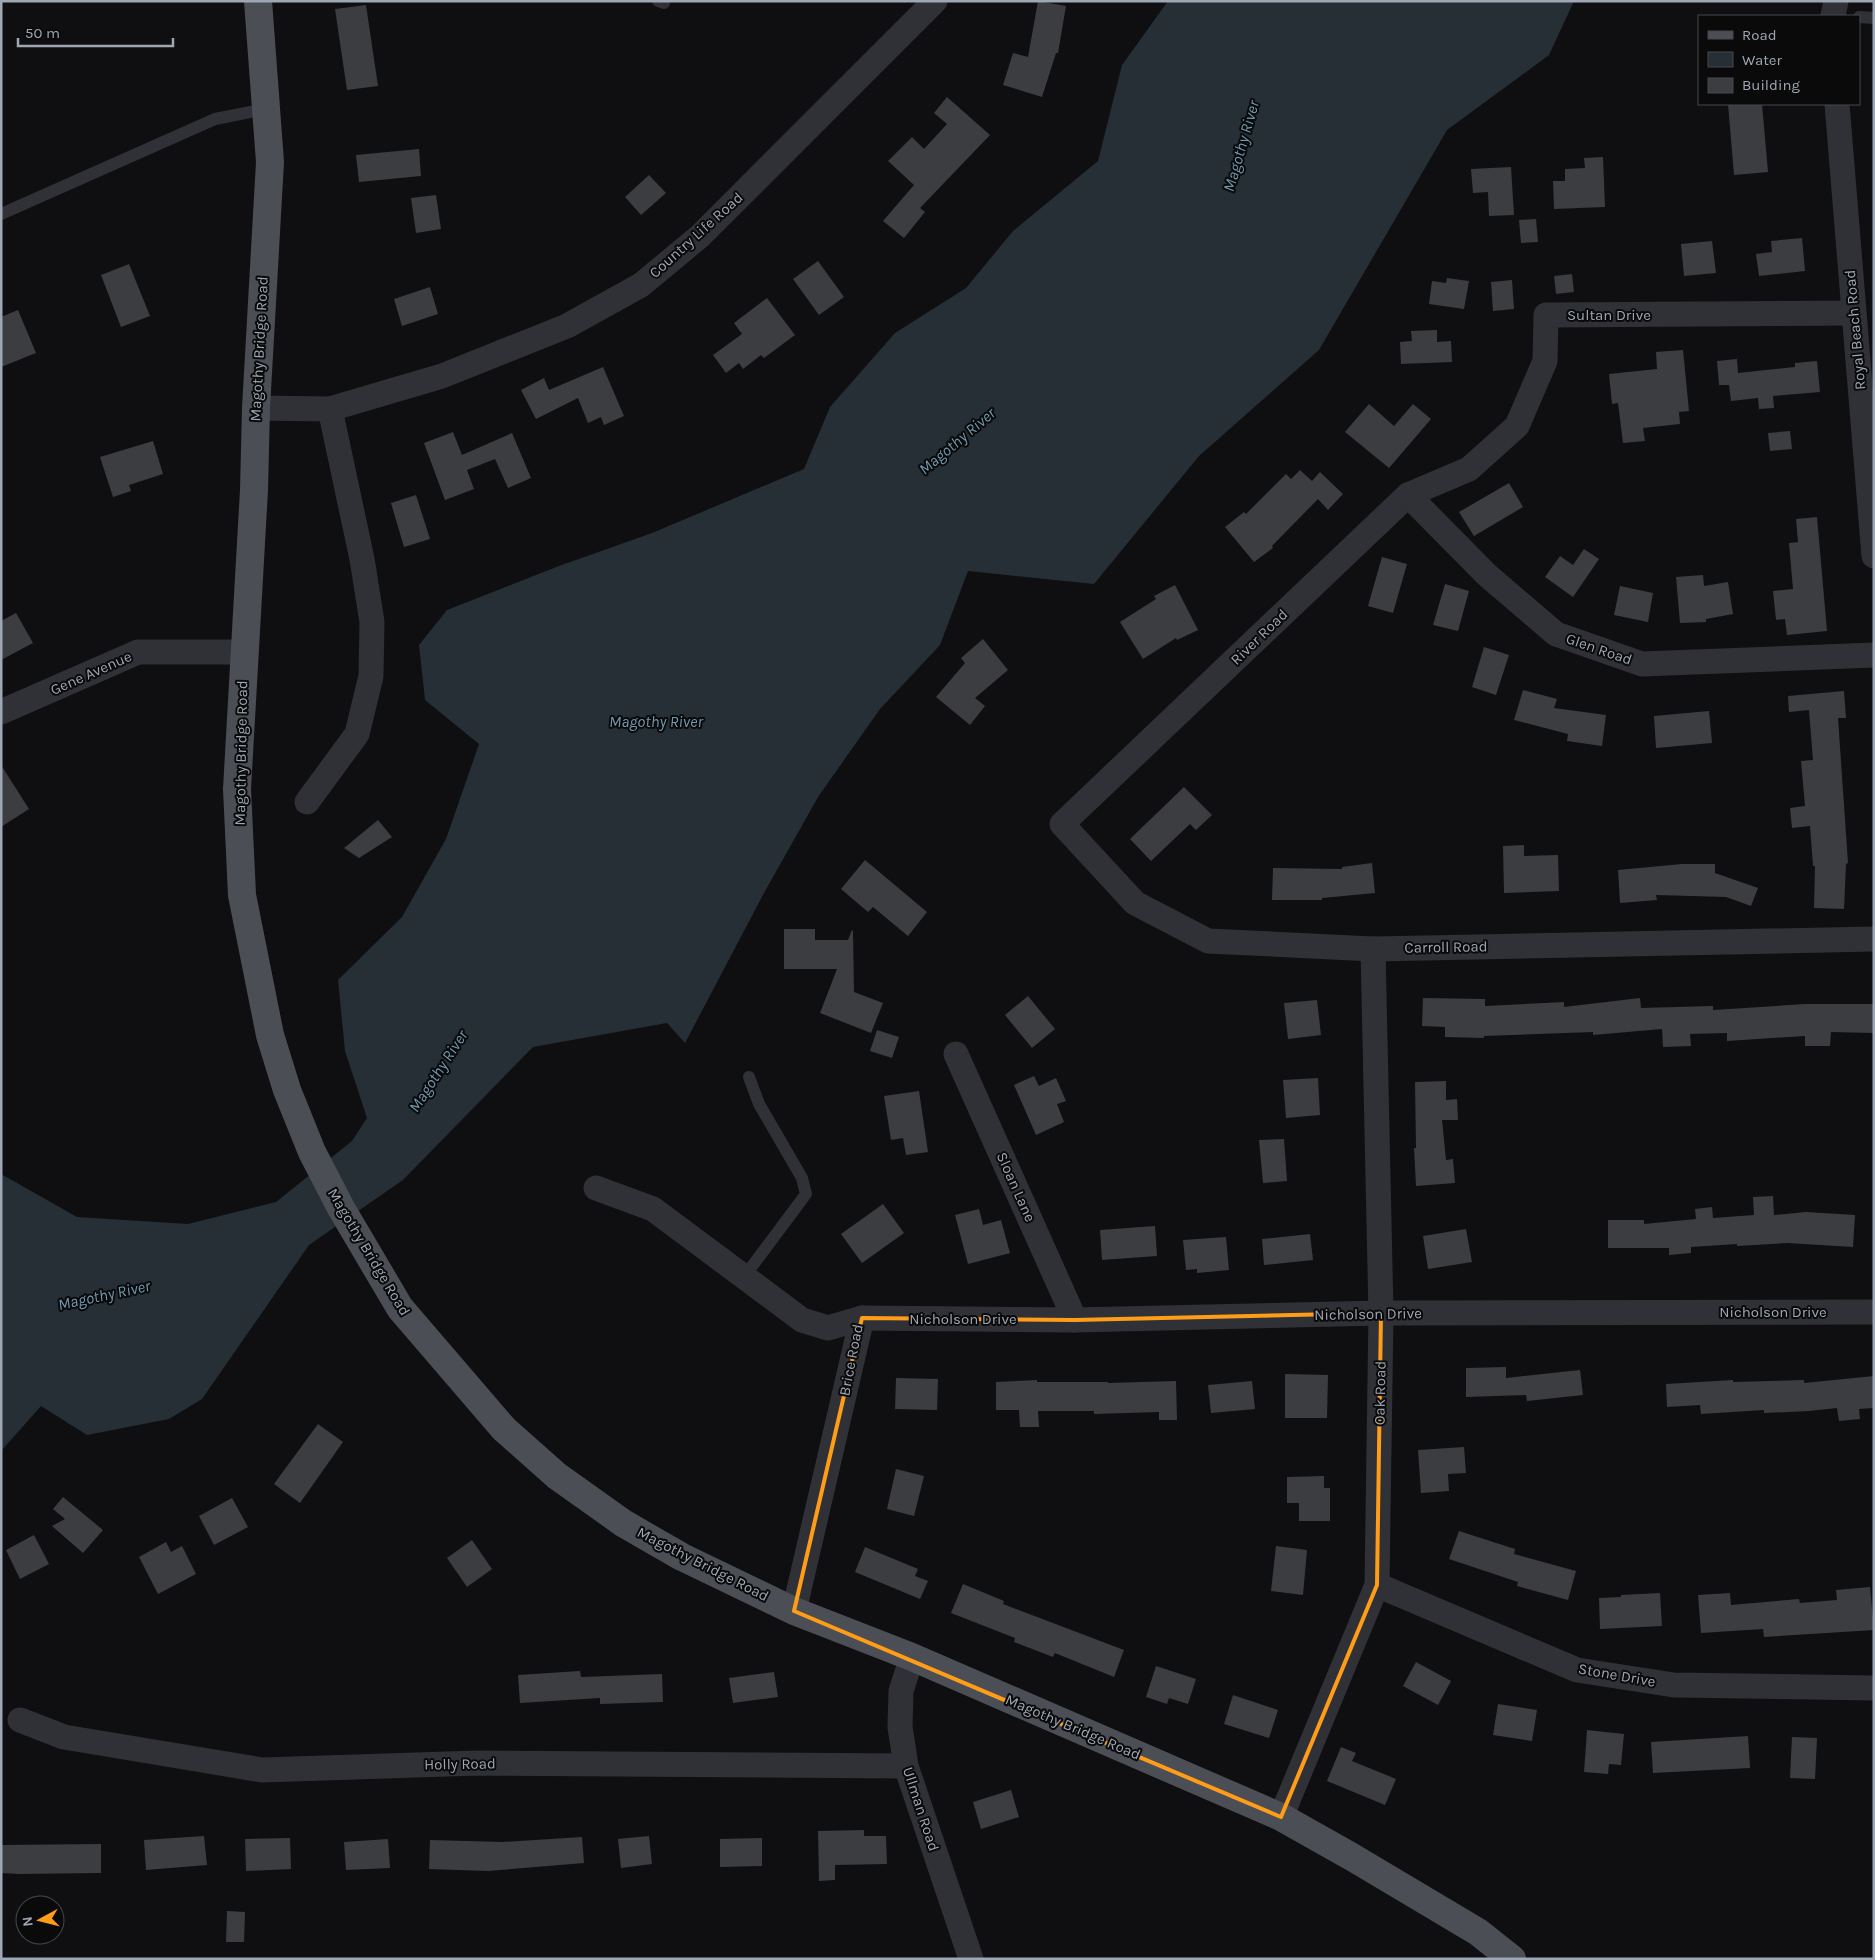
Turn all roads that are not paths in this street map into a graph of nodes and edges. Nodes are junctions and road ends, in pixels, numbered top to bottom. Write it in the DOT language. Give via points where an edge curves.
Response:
graph roads {
  1 [pos="258,1"];
  2 [pos="935,1"];
  3 [pos="1836,1"];
  4 [pos="1833,15"];
  5 [pos="1860,17"];
  6 [pos="1874,18"];
  7 [pos="1837,105"];
  8 [pos="266,108"];
  9 [pos="1,214"];
  10 [pos="1853,313"];
  11 [pos="256,408"];
  12 [pos="330,409"];
  13 [pos="1469,469"];
  14 [pos="1408,495"];
  15 [pos="1874,556"];
  16 [pos="244,652"];
  17 [pos="1874,655"];
  18 [pos="1,712"];
  19 [pos="307,802"];
  20 [pos="1062,824"];
  21 [pos="1874,939"];
  22 [pos="1373,949"];
  23 [pos="956,1054"];
  24 [pos="749,1077"];
  25 [pos="596,1188"];
  26 [pos="744,1277"];
  27 [pos="1874,1312"];
  28 [pos="1381,1313"];
  29 [pos="862,1318"];
  30 [pos="1075,1320"];
  31 [pos="1377,1585"];
  32 [pos="794,1611"];
  33 [pos="912,1657"];
  34 [pos="1874,1688"];
  35 [pos="20,1720"];
  36 [pos="906,1766"];
  37 [pos="1280,1817"];
  38 [pos="971,1959"];
  39 [pos="1512,1959"];
  1 -- 8 [label="main road, Magothy Bridge Road"];
  2 -- 12 [label="street, Country Life Road" via="700,236 641,285 568,326 442,376"];
  3 -- 4 [label="street"];
  5 -- 6 [label="lane"];
  7 -- 10 [label="street, Royal Beach Road"];
  8 -- 9 [label="lane" via="207,122"];
  8 -- 11 [label="main road, Magothy Bridge Road" via="270,162"];
  10 -- 13 [label="street, Sultan Drive" via="1546,315 1545,361 1517,426"];
  10 -- 15 [label="street, Royal Beach Road"];
  11 -- 12 [label="street, Country Life Road"];
  11 -- 16 [label="main road, Magothy Bridge Road"];
  12 -- 19 [label="street" via="372,622 371,676 357,734"];
  13 -- 14 [label="street, River Road"];
  14 -- 17 [label="street, Glen Road" via="1487,575 1556,634 1642,664"];
  14 -- 20 [label="street, River Road"];
  16 -- 18 [label="street, Gene Avenue" via="138,652"];
  16 -- 32 [label="main road, Magothy Bridge Road" via="237,790 242,895 270,1035 287,1090 312,1152 341,1208 400,1308 504,1430 557,1476 623,1523"];
  20 -- 22 [label="street, Carroll Road" via="1135,903 1208,941"];
  21 -- 22 [label="street, Carroll Road"];
  22 -- 28 [label="street, Oak Road"];
  23 -- 30 [label="street, Sloan Lane"];
  24 -- 26 [label="lane" via="759,1104 802,1178 806,1194"];
  25 -- 26 [label="street, Brice Road" via="653,1209"];
  26 -- 29 [label="street, Brice Road" via="802,1320 828,1328"];
  27 -- 28 [label="street, Nicholson Drive"];
  28 -- 30 [label="street, Nicholson Drive"];
  28 -- 31 [label="street, Oak Road"];
  29 -- 30 [label="street, Nicholson Drive"];
  29 -- 32 [label="street, Brice Road"];
  31 -- 34 [label="street, Stone Drive" via="1577,1670 1674,1685"];
  31 -- 37 [label="street, Oak Road"];
  32 -- 33 [label="main road, Magothy Bridge Road"];
  33 -- 36 [label="street, Ullman Road" via="901,1691 900,1727"];
  33 -- 37 [label="main road, Magothy Bridge Road"];
  35 -- 36 [label="street, Holly Road" via="64,1737 262,1770 478,1764"];
  36 -- 38 [label="street, Ullman Road"];
  37 -- 39 [label="main road, Magothy Bridge Road" via="1478,1932"];
}
